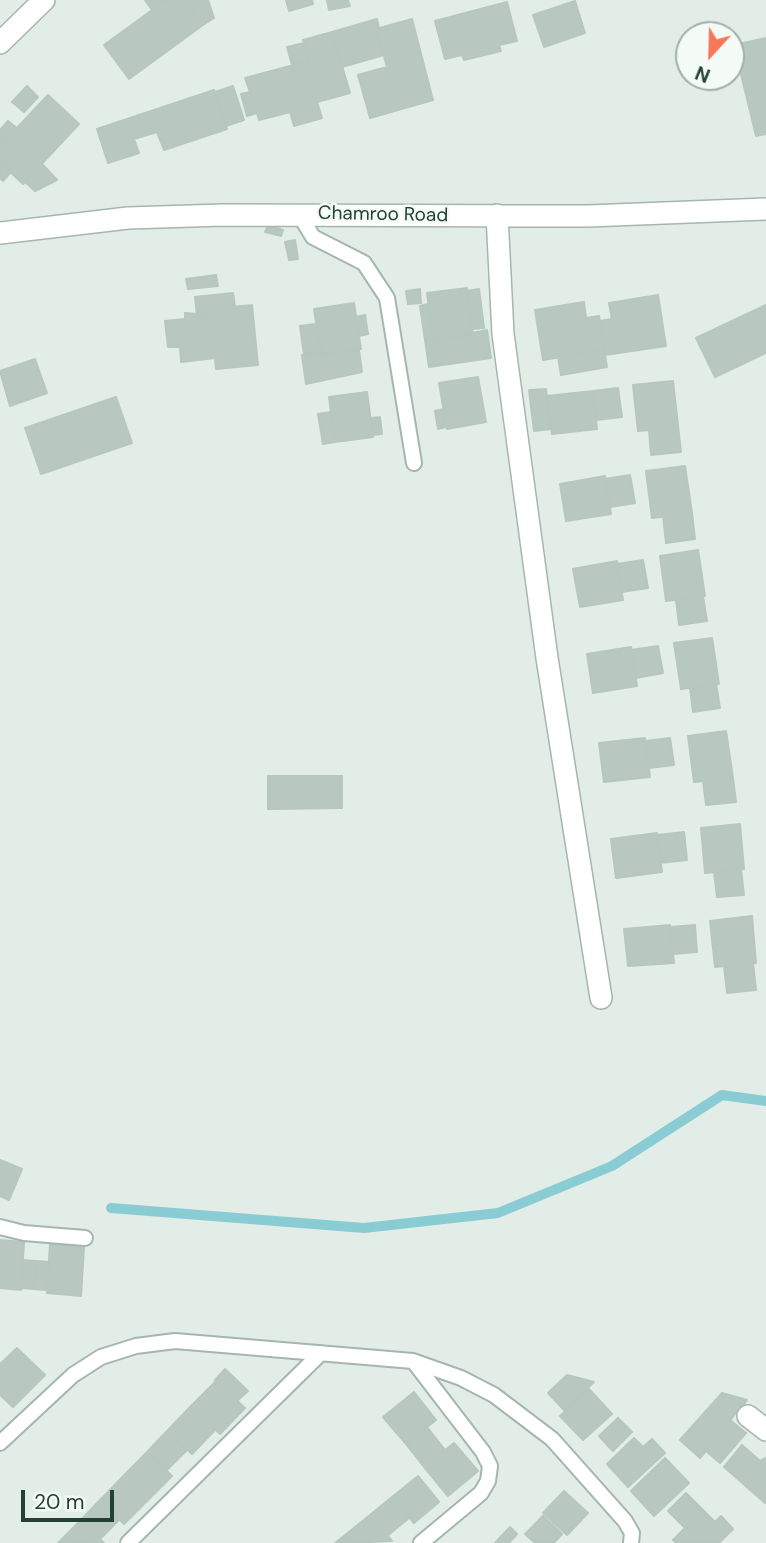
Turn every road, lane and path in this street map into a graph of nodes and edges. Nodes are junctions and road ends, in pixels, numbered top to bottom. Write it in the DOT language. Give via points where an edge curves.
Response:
graph roads {
  1 [pos="33,4"];
  2 [pos="0,43"];
  3 [pos="766,209"];
  4 [pos="299,214"];
  5 [pos="497,215"];
  6 [pos="0,233"];
  7 [pos="414,463"];
  8 [pos="601,998"];
  9 [pos="0,1227"];
  10 [pos="85,1238"];
  11 [pos="321,1353"];
  12 [pos="413,1361"];
  13 [pos="748,1416"];
  14 [pos="766,1430"];
  15 [pos="0,1443"];
  16 [pos="128,1543"];
  17 [pos="421,1543"];
  18 [pos="631,1543"];
  1 -- 2 [label="street"];
  3 -- 5 [label="street, Chamroo Road"];
  4 -- 5 [label="street, Chamroo Road"];
  4 -- 6 [label="street, Chamroo Road" via="128,218"];
  4 -- 7 [label="lane" via="313,237 364,263 387,298"];
  5 -- 8 [label="street" via="505,348 547,658"];
  9 -- 10 [label="lane"];
  11 -- 12 [label="lane"];
  11 -- 15 [label="lane" via="175,1341 136,1346 101,1357 73,1375"];
  11 -- 16 [label="lane"];
  12 -- 17 [label="lane" via="483,1451 489,1466 481,1493"];
  12 -- 18 [label="lane" via="494,1395 552,1439 625,1521 632,1533"];
  13 -- 14 [label="street"];
}
